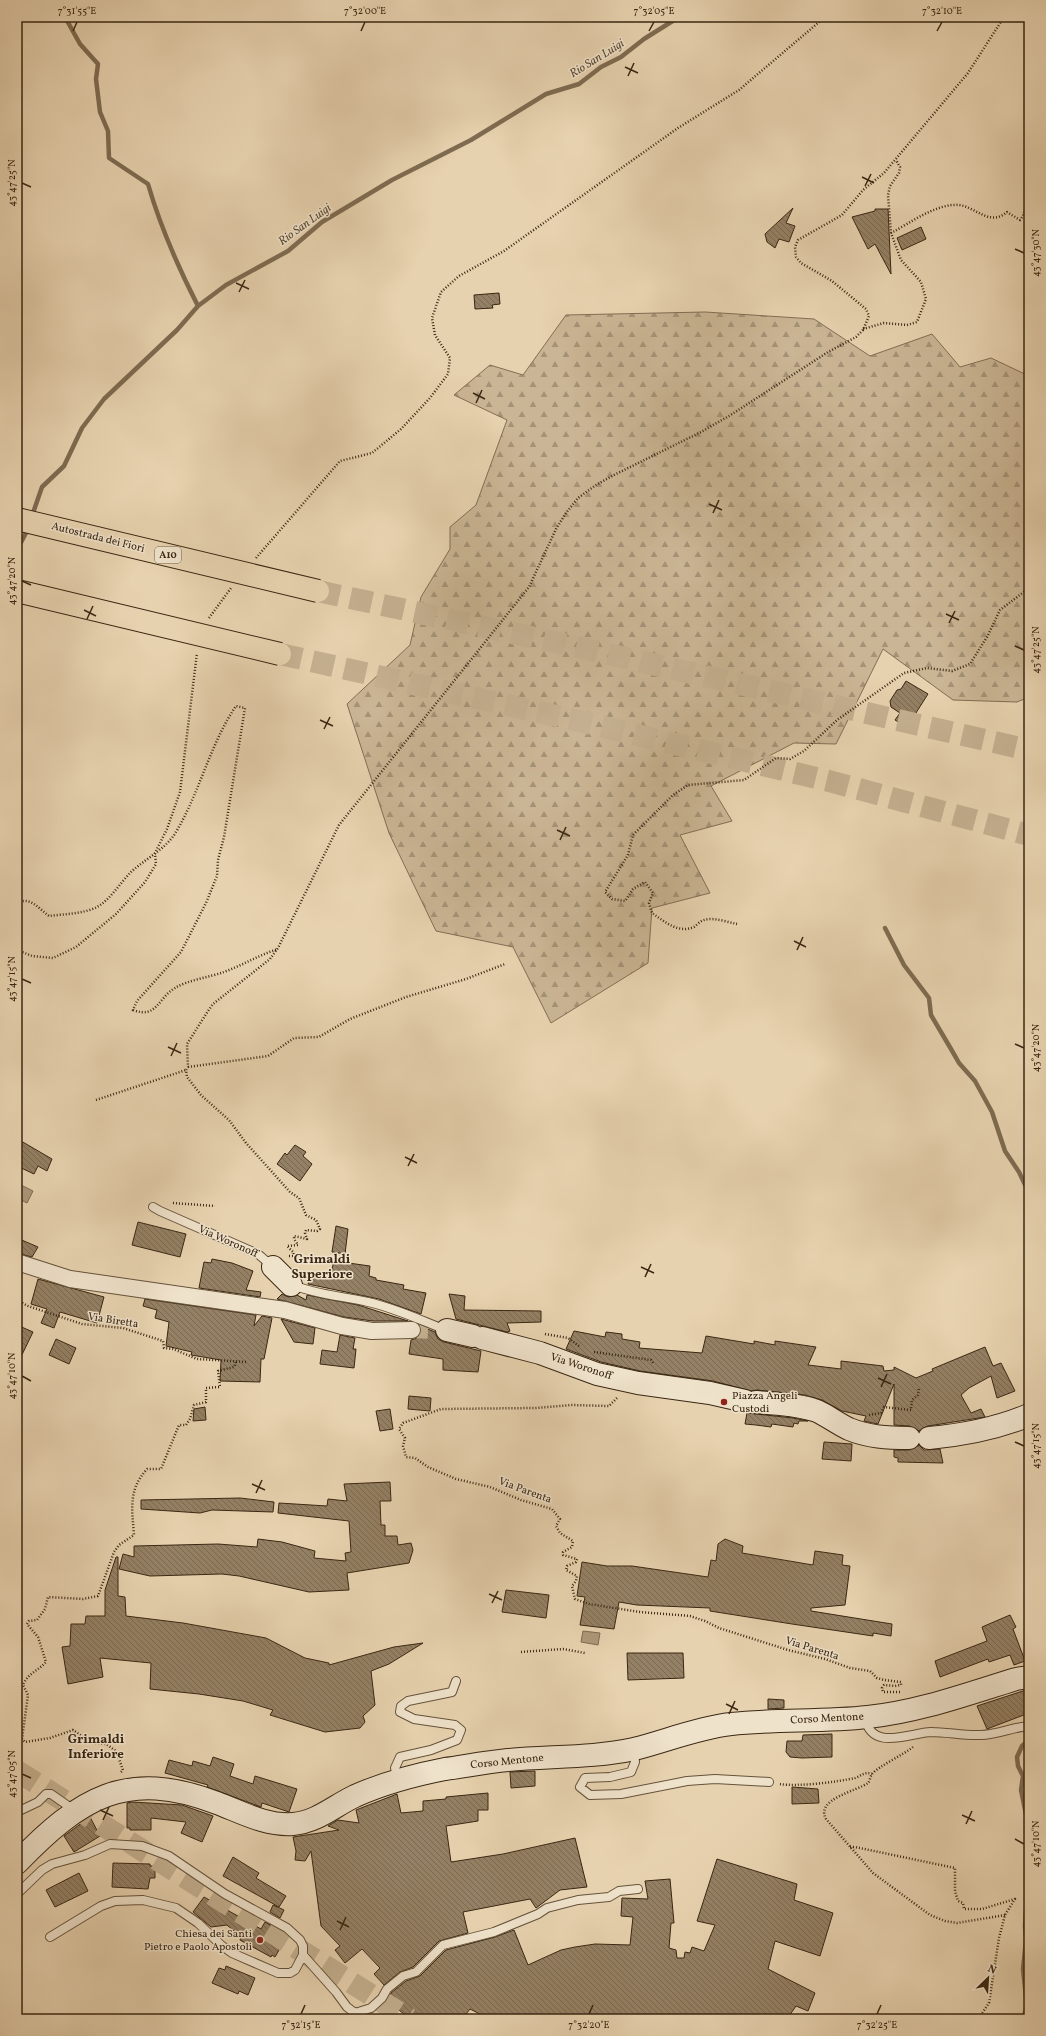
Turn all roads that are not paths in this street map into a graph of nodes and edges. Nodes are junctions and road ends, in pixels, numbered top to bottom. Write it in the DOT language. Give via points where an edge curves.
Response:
graph roads {
  1 [pos="17,519"];
  2 [pos="17,591"];
  3 [pos="318,591"];
  4 [pos="280,654"];
  5 [pos="153,1207"];
  6 [pos="280,1259"];
  7 [pos="17,1262"];
  8 [pos="291,1284"];
  9 [pos="412,1330"];
  10 [pos="440,1331"];
  11 [pos="1029,1415"];
  12 [pos="1029,1677"];
  13 [pos="456,1681"];
  14 [pos="865,1718"];
  15 [pos="1029,1726"];
  16 [pos="634,1749"];
  17 [pos="397,1780"];
  18 [pos="769,1782"];
  19 [pos="74,1810"];
  20 [pos="17,1812"];
  21 [pos="17,1863"];
  22 [pos="638,1889"];
  23 [pos="17,1894"];
  24 [pos="50,1937"];
  25 [pos="303,1955"];
  1 -- 3 [label="highway, Autostrada dei Fiori / A10, bridge"];
  2 -- 4 [label="highway, bridge"];
  5 -- 6 [label="lane, Via Woronoff" via="258,1254"];
  6 -- 8 [label="main road, Via Woronoff"];
  7 -- 9 [label="street" via="70,1279 285,1310 372,1331"];
  8 -- 10 [label="lane, Via Woronoff" via="307,1291 397,1310"];
  10 -- 11 [label="main road, Via Woronoff" via="478,1337 540,1353 597,1374 638,1383 805,1408 817,1411 848,1429 882,1438 960,1436"];
  12 -- 14 [label="main road, Corso Mentone" via="924,1706"];
  13 -- 17 [label="lane" via="452,1692 408,1701 401,1706 400,1712 414,1719 455,1725 461,1730 457,1740 432,1750 400,1757 395,1768"];
  14 -- 15 [label="lane" via="870,1732 886,1739 929,1732 981,1735"];
  14 -- 16 [label="main road, Corso Mentone" via="730,1724"];
  16 -- 17 [label="main road, Corso Mentone" via="593,1755 508,1760"];
  16 -- 18 [label="lane" via="635,1762 632,1772 610,1778 585,1778 580,1788 590,1796 621,1794 687,1781 715,1779"];
  17 -- 19 [label="main road, Corso Mentone" via="349,1799 313,1820 292,1824 273,1823 204,1798 175,1791 138,1788 112,1793"];
  19 -- 20 [label="lane" via="51,1794 46,1794 38,1802"];
  19 -- 21 [label="main road, Corso Mentone" via="52,1827"];
  22 -- 25 [label="lane" via="547,1908 494,1932 443,1945 416,1972 403,1976 387,1988 382,1998 371,2008 355,2013"];
  23 -- 25 [label="lane" via="42,1870 58,1861 110,1844 142,1846 169,1856 225,1894 287,1928 300,1940"];
  24 -- 25 [label="lane" via="101,1906 115,1901 143,1900 176,1908 198,1923 232,1953 278,1973 290,1973 295,1970"];
}
